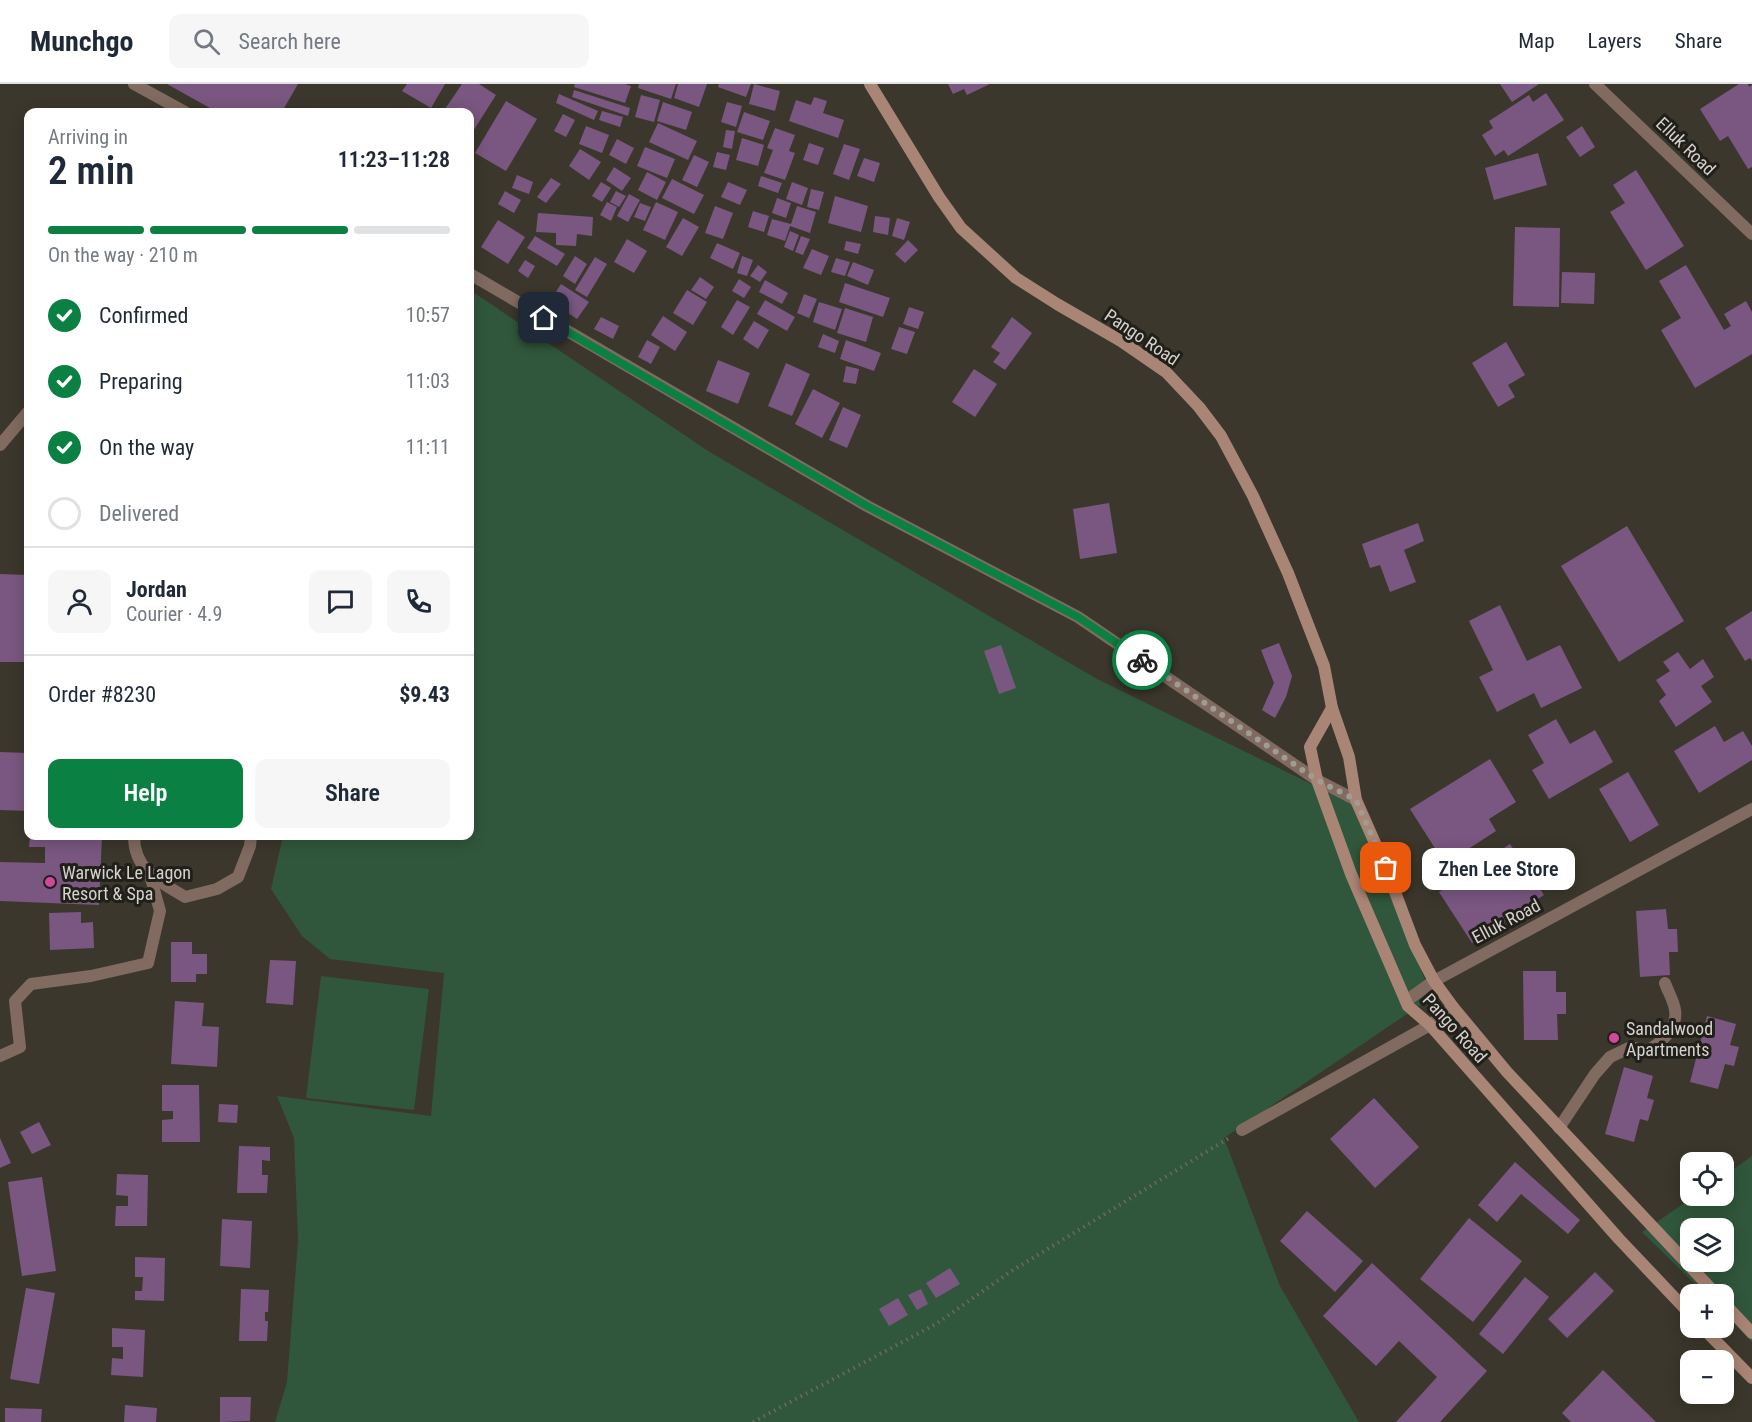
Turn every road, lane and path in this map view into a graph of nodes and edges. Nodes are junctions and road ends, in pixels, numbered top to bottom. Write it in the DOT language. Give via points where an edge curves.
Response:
graph roads {
  1 [pos="134,84"];
  2 [pos="870,84"];
  3 [pos="1595,84"];
  4 [pos="175,108"];
  5 [pos="1752,234"];
  6 [pos="474,276"];
  7 [pos="24,417"];
  8 [pos="0,445"];
  9 [pos="1332,708"];
  10 [pos="1317,780"];
  11 [pos="1356,800"];
  12 [pos="1752,809"];
  13 [pos="134,840"];
  14 [pos="250,840"];
  15 [pos="150,875"];
  16 [pos="1434,981"];
  17 [pos="1665,983"];
  18 [pos="1406,1001"];
  19 [pos="1453,1007"];
  20 [pos="1431,1025"];
  21 [pos="0,1056"];
  22 [pos="1559,1128"];
  23 [pos="1242,1130"];
  24 [pos="1707,1284"];
  25 [pos="1680,1303"];
  26 [pos="1734,1313"];
  27 [pos="1752,1333"];
  28 [pos="1713,1338"];
  29 [pos="1752,1378"];
  30 [pos="753,1422"];
  1 -- 4 [label="street"];
  2 -- 9 [label="street, Pango Road" via="961,228 1016,278 1166,372 1221,436 1288,573 1324,666"];
  3 -- 5 [label="street, Elluk Road"];
  6 -- 10 [label="street" via="867,506 1078,617"];
  7 -- 8 [label="street"];
  9 -- 10 [label="street, Pango Road" via="1310,747"];
  9 -- 11 [label="street, Pango Road" via="1349,757"];
  10 -- 11 [label="street"];
  10 -- 18 [label="street, Pango Road" via="1351,874"];
  11 -- 16 [label="street, Pango Road" via="1415,945"];
  12 -- 16 [label="street, Elluk Road"];
  13 -- 15 [label="street" via="134,850"];
  14 -- 15 [label="street" via="238,878 217,890 185,897"];
  15 -- 21 [label="street" via="160,911 148,963 31,984 15,1001 20,1047"];
  16 -- 18 [label="street, Elluk Road"];
  16 -- 19 [label="street, Pango Road"];
  17 -- 22 [label="street" via="1676,1011 1674,1023 1662,1042 1647,1051 1631,1047 1610,1057"];
  18 -- 20 [label="street, Pango Road"];
  19 -- 20 [label="street"];
  19 -- 22 [label="street, Pango Road"];
  20 -- 23 [label="street"];
  20 -- 25 [label="street, Pango Road"];
  22 -- 24 [label="street, Pango Road"];
  23 -- 30 [label="path" via="1011,1272 936,1324"];
  26 -- 27 [label="street"];
  28 -- 29 [label="street"];
}
